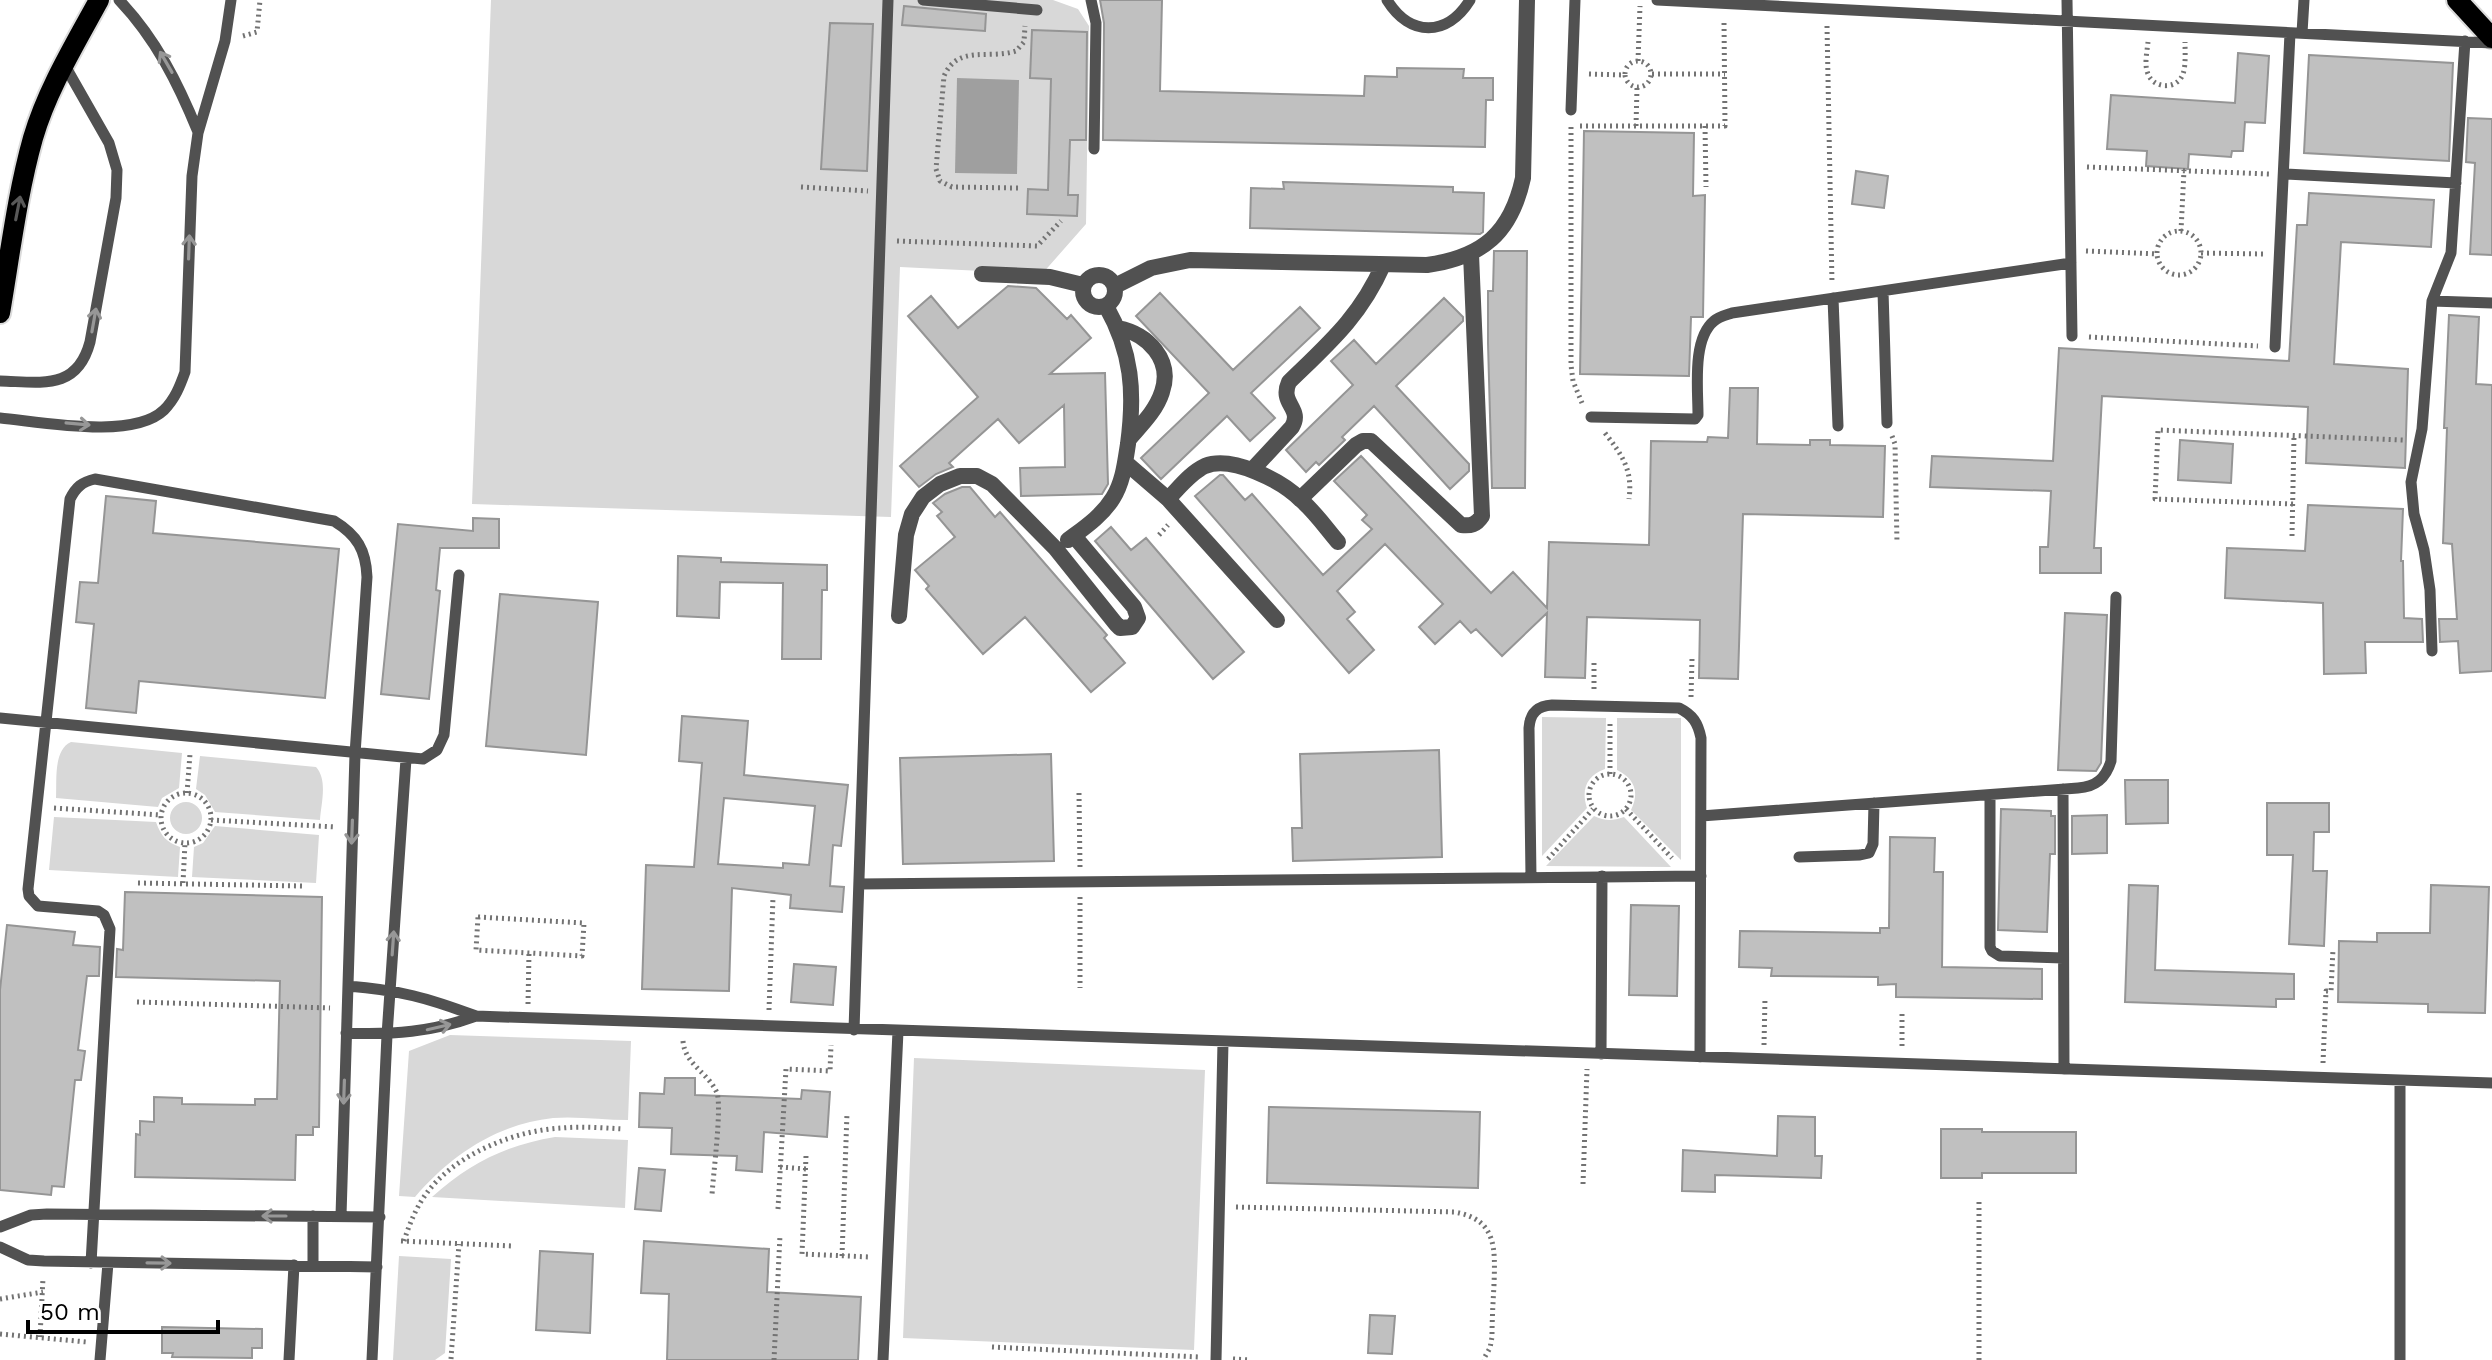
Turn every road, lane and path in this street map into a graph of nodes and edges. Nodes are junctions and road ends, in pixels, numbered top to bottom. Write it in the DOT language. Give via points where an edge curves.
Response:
graph roads {
  1 [pos="99,0"];
  2 [pos="119,0"];
  3 [pos="231,0"];
  4 [pos="260,0"];
  5 [pos="888,0"];
  6 [pos="923,0"];
  7 [pos="1091,0"];
  8 [pos="1387,0"];
  9 [pos="1470,0"];
  10 [pos="1527,0"];
  11 [pos="1575,0"];
  12 [pos="1640,0"];
  13 [pos="1657,0"];
  14 [pos="1928,0"];
  15 [pos="2067,0"];
  16 [pos="2304,0"];
  17 [pos="2457,0"];
  18 [pos="2473,0"];
  19 [pos="1724,4"];
  20 [pos="1031,9"];
  21 [pos="1827,9"];
  22 [pos="1928,14"];
  23 [pos="2068,21"];
  24 [pos="2492,22"];
  25 [pos="2149,25"];
  26 [pos="2186,27"];
  27 [pos="2296,33"];
  28 [pos="2492,40"];
  29 [pos="225,41"];
  30 [pos="2465,41"];
  31 [pos="1638,61"];
  32 [pos="64,64"];
  33 [pos="1572,74"];
  34 [pos="1652,74"];
  35 [pos="1725,74"];
  36 [pos="1624,75"];
  37 [pos="1637,88"];
  38 [pos="1571,110"];
  39 [pos="1636,126"];
  40 [pos="1705,126"];
  41 [pos="198,133"];
  42 [pos="1094,149"];
  43 [pos="2070,166"];
  44 [pos="2184,170"];
  45 [pos="2284,174"];
  46 [pos="2456,183"];
  47 [pos="801,187"];
  48 [pos="1706,187"];
  49 [pos="1018,188"];
  50 [pos="882,192"];
  51 [pos="1061,221"];
  52 [pos="2181,231"];
  53 [pos="880,241"];
  54 [pos="2201,253"];
  55 [pos="1471,254"];
  56 [pos="2157,254"];
  57 [pos="2280,254"];
  58 [pos="2071,256"];
  59 [pos="1383,265"];
  60 [pos="982,274"];
  61 [pos="1083,285"];
  62 [pos="1115,286"];
  63 [pos="1883,291"];
  64 [pos="1833,298"];
  65 [pos="2432,301"];
  66 [pos="2492,303"];
  67 [pos="1106,306"];
  68 [pos="0,313"];
  69 [pos="1118,328"];
  70 [pos="2072,336"];
  71 [pos="2275,347"];
  72 [pos="0,381"];
  73 [pos="1591,417"];
  74 [pos="0,418"];
  75 [pos="1887,423"];
  76 [pos="1838,426"];
  77 [pos="2294,436"];
  78 [pos="1129,439"];
  79 [pos="2420,441"];
  80 [pos="1125,462"];
  81 [pos="1252,470"];
  82 [pos="1168,499"];
  83 [pos="1300,499"];
  84 [pos="1629,499"];
  85 [pos="2293,504"];
  86 [pos="1074,536"];
  87 [pos="2292,536"];
  88 [pos="1338,542"];
  89 [pos="1897,543"];
  90 [pos="1056,549"];
  91 [pos="459,575"];
  92 [pos="2116,597"];
  93 [pos="1128,600"];
  94 [pos="1109,615"];
  95 [pos="899,616"];
  96 [pos="1277,620"];
  97 [pos="2432,651"];
  98 [pos="1594,659"];
  99 [pos="1692,659"];
  100 [pos="1594,706"];
  101 [pos="1611,706"];
  102 [pos="1691,714"];
  103 [pos="0,718"];
  104 [pos="46,723"];
  105 [pos="191,738"];
  106 [pos="355,754"];
  107 [pos="406,759"];
  108 [pos="1610,774"];
  109 [pos="2063,789"];
  110 [pos="187,793"];
  111 [pos="1990,795"];
  112 [pos="1874,803"];
  113 [pos="37,807"];
  114 [pos="1593,809"];
  115 [pos="1626,809"];
  116 [pos="161,815"];
  117 [pos="1701,816"];
  118 [pos="211,820"];
  119 [pos="352,828"];
  120 [pos="185,843"];
  121 [pos="1799,857"];
  122 [pos="1602,876"];
  123 [pos="1695,876"];
  124 [pos="1531,877"];
  125 [pos="138,883"];
  126 [pos="183,883"];
  127 [pos="859,884"];
  128 [pos="302,886"];
  129 [pos="773,897"];
  130 [pos="2333,949"];
  131 [pos="529,953"];
  132 [pos="2063,958"];
  133 [pos="348,986"];
  134 [pos="390,989"];
  135 [pos="1765,998"];
  136 [pos="137,1002"];
  137 [pos="347,1008"];
  138 [pos="1902,1011"];
  139 [pos="476,1016"];
  140 [pos="528,1018"];
  141 [pos="683,1024"];
  142 [pos="768,1027"];
  143 [pos="832,1029"];
  144 [pos="854,1030"];
  145 [pos="898,1031"];
  146 [pos="346,1033"];
  147 [pos="387,1035"];
  148 [pos="1223,1042"];
  149 [pos="1587,1053"];
  150 [pos="1601,1054"];
  151 [pos="1700,1057"];
  152 [pos="1764,1059"];
  153 [pos="1901,1064"];
  154 [pos="2064,1069"];
  155 [pos="2322,1077"];
  156 [pos="2400,1080"];
  157 [pos="2492,1083"];
  158 [pos="847,1113"];
  159 [pos="624,1129"];
  160 [pos="806,1156"];
  161 [pos="780,1167"];
  162 [pos="806,1169"];
  163 [pos="1583,1184"];
  164 [pos="712,1195"];
  165 [pos="1979,1202"];
  166 [pos="1220,1207"];
  167 [pos="778,1209"];
  168 [pos="94,1214"];
  169 [pos="313,1216"];
  170 [pos="341,1216"];
  171 [pos="380,1217"];
  172 [pos="0,1227"];
  173 [pos="780,1235"];
  174 [pos="379,1240"];
  175 [pos="404,1241"];
  176 [pos="459,1244"];
  177 [pos="512,1246"];
  178 [pos="0,1247"];
  179 [pos="842,1256"];
  180 [pos="888,1258"];
  181 [pos="44,1261"];
  182 [pos="91,1263"];
  183 [pos="108,1263"];
  184 [pos="294,1265"];
  185 [pos="313,1265"];
  186 [pos="377,1267"];
  187 [pos="43,1292"];
  188 [pos="0,1299"];
  189 [pos="0,1334"];
  190 [pos="40,1337"];
  191 [pos="102,1343"];
  192 [pos="992,1347"];
  193 [pos="1216,1359"];
  194 [pos="100,1360"];
  195 [pos="289,1360"];
  196 [pos="372,1360"];
  197 [pos="450,1360"];
  198 [pos="458,1360"];
  199 [pos="774,1360"];
  200 [pos="883,1360"];
  201 [pos="1251,1360"];
  202 [pos="1483,1360"];
  203 [pos="1979,1360"];
  204 [pos="2400,1360"];
  1 -- 32 [label="main road"];
  41 -- 2 [label="lane, one-way" via="160,51"];
  3 -- 29 [label="lane"];
  4 -- 29 [label="path" via="257,32"];
  5 -- 50 [label="lane"];
  6 -- 20 [label="lane"];
  7 -- 42 [label="lane" via="1096,23"];
  8 -- 9 [label="lane" via="1411,25 1429,28 1462,14"];
  10 -- 55 [label="street" via="1518,201 1507,223"];
  11 -- 33 [label="lane"];
  12 -- 31 [label="path"];
  13 -- 19 [label="lane"];
  14 -- 22 [label="lane"];
  15 -- 23 [label="lane"];
  16 -- 27 [label="lane"];
  17 -- 28 [label="main road"];
  18 -- 24 [label="main road"];
  19 -- 21 [label="lane"];
  19 -- 35 [label="path"];
  20 -- 49 [label="path" via="1024,42 1016,51 965,56 948,66 936,169 940,181 952,187"];
  21 -- 22 [label="lane"];
  21 -- 64 [label="path"];
  22 -- 23 [label="lane"];
  23 -- 25 [label="lane"];
  23 -- 43 [label="lane"];
  25 -- 26 [label="lane"];
  25 -- 26 [label="path" via="2146,71 2163,86 2183,74"];
  26 -- 27 [label="lane"];
  27 -- 30 [label="lane"];
  27 -- 45 [label="lane"];
  28 -- 30 [label="lane"];
  29 -- 41 [label="lane"];
  30 -- 46 [label="lane"];
  31 -- 34 [label="path" via="1648,64"];
  31 -- 36 [label="path" via="1628,65"];
  68 -- 32 [label="main road, one-way" via="34,136"];
  72 -- 32 [label="lane, one-way" via="60,381 75,373 90,342 117,170 109,143"];
  33 -- 36 [label="path"];
  33 -- 38 [label="lane"];
  34 -- 35 [label="path"];
  34 -- 37 [label="path" via="1648,84"];
  35 -- 40 [label="path" via="1725,126"];
  36 -- 37 [label="path"];
  37 -- 39 [label="path"];
  39 -- 40 [label="path"];
  39 -- 73 [label="path" via="1571,125 1571,365 1578,396"];
  40 -- 48 [label="path"];
  74 -- 41 [label="lane, one-way" via="121,427 143,423 163,411 177,393 185,372"];
  43 -- 44 [label="path"];
  43 -- 58 [label="lane"];
  44 -- 45 [label="path"];
  44 -- 52 [label="path"];
  45 -- 46 [label="lane"];
  45 -- 57 [label="lane"];
  46 -- 65 [label="lane" via="2451,253"];
  47 -- 50 [label="path"];
  50 -- 53 [label="lane"];
  51 -- 53 [label="path" via="1037,246"];
  52 -- 54 [label="path" via="2196,238"];
  52 -- 56 [label="path" via="2164,238"];
  53 -- 127 [label="lane"];
  54 -- 56 [label="path" via="2195,269 2180,275 2164,269"];
  54 -- 57 [label="path"];
  55 -- 59 [label="street" via="1427,265"];
  55 -- 83 [label="street" via="1482,516 1477,523 1461,525 1371,441 1356,445"];
  56 -- 58 [label="path"];
  57 -- 71 [label="lane"];
  58 -- 63 [label="lane"];
  58 -- 70 [label="lane"];
  59 -- 62 [label="street" via="1190,260 1151,268"];
  59 -- 81 [label="street" via="1350,322 1289,382 1286,399 1296,421"];
  60 -- 61 [label="street" via="1050,277"];
  61 -- 62 [label="street" via="1091,276 1103,275"];
  61 -- 67 [label="street" via="1088,303"];
  62 -- 67 [label="street" via="1114,298"];
  63 -- 64 [label="lane"];
  63 -- 75 [label="lane"];
  64 -- 73 [label="lane" via="1715,320 1703,334 1699,351 1694,420"];
  64 -- 76 [label="lane"];
  65 -- 66 [label="lane"];
  65 -- 79 [label="lane"];
  67 -- 69 [label="street"];
  69 -- 78 [label="street" via="1131,375"];
  69 -- 78 [label="street" via="1153,345 1164,369 1161,394"];
  70 -- 71 [label="path"];
  73 -- 84 [label="path" via="1629,468"];
  75 -- 89 [label="path" via="1895,444"];
  77 -- 79 [label="path"];
  77 -- 85 [label="path"];
  77 -- 85 [label="path" via="2158,430 2155,499"];
  78 -- 80 [label="street"];
  79 -- 97 [label="lane" via="2411,482 2428,570"];
  80 -- 82 [label="street"];
  80 -- 86 [label="street" via="1113,497"];
  81 -- 82 [label="street" via="1206,465"];
  81 -- 83 [label="street"];
  82 -- 96 [label="street"];
  83 -- 88 [label="street"];
  85 -- 87 [label="path"];
  86 -- 90 [label="street"];
  86 -- 93 [label="street"];
  90 -- 94 [label="street"];
  90 -- 95 [label="street" via="992,484 977,476 960,476 940,484 912,514"];
  91 -- 107 [label="lane" via="441,743 423,759"];
  92 -- 109 [label="lane" via="2109,770 2088,787"];
  93 -- 94 [label="street"];
  93 -- 94 [label="street" via="1138,618 1132,627 1120,628"];
  98 -- 100 [label="path"];
  99 -- 102 [label="path"];
  100 -- 101 [label="lane"];
  100 -- 124 [label="lane" via="1543,706 1530,719"];
  101 -- 102 [label="lane" via="1679,708"];
  101 -- 108 [label="path"];
  102 -- 117 [label="lane" via="1701,738"];
  103 -- 104 [label="lane"];
  104 -- 105 [label="lane"];
  104 -- 106 [label="lane" via="70,499 83,482 95,479 318,517 349,530 360,544 367,577"];
  104 -- 113 [label="lane"];
  105 -- 106 [label="lane"];
  105 -- 110 [label="path"];
  106 -- 107 [label="lane"];
  106 -- 119 [label="lane"];
  134 -- 107 [label="lane, one-way"];
  108 -- 114 [label="path" via="1590,786"];
  108 -- 115 [label="path" via="1629,787"];
  109 -- 111 [label="lane"];
  109 -- 132 [label="lane"];
  110 -- 116 [label="path" via="170,799"];
  110 -- 118 [label="path" via="207,805"];
  111 -- 112 [label="lane"];
  111 -- 132 [label="lane" via="1990,947 2000,956"];
  112 -- 117 [label="lane"];
  112 -- 121 [label="lane" via="1869,853"];
  113 -- 116 [label="path"];
  113 -- 168 [label="lane" via="29,896 38,906 98,911 110,929"];
  114 -- 115 [label="path" via="1606,816"];
  114 -- 124 [label="path"];
  115 -- 123 [label="path"];
  116 -- 120 [label="path" via="164,831"];
  117 -- 123 [label="lane"];
  118 -- 119 [label="path"];
  118 -- 120 [label="path" via="200,839"];
  119 -- 133 [label="lane, one-way"];
  120 -- 126 [label="path"];
  122 -- 123 [label="lane"];
  122 -- 124 [label="lane"];
  122 -- 150 [label="lane"];
  123 -- 151 [label="lane"];
  124 -- 127 [label="lane"];
  125 -- 126 [label="path"];
  126 -- 128 [label="path"];
  127 -- 144 [label="lane"];
  129 -- 142 [label="path"];
  130 -- 155 [label="path"];
  131 -- 131 [label="path" via="582,956 584,923 478,917 476,950"];
  131 -- 140 [label="path"];
  132 -- 154 [label="lane"];
  133 -- 134 [label="lane"];
  133 -- 137 [label="lane"];
  134 -- 139 [label="lane"];
  134 -- 147 [label="lane"];
  135 -- 152 [label="path"];
  136 -- 137 [label="path"];
  137 -- 146 [label="lane"];
  138 -- 153 [label="path"];
  139 -- 140 [label="lane"];
  147 -- 139 [label="lane, one-way"];
  140 -- 141 [label="lane"];
  141 -- 142 [label="lane"];
  141 -- 164 [label="path" via="686,1057 719,1101"];
  142 -- 143 [label="lane"];
  143 -- 144 [label="lane"];
  143 -- 161 [label="path" via="830,1071 786,1069"];
  144 -- 145 [label="lane"];
  145 -- 148 [label="lane"];
  145 -- 180 [label="lane"];
  146 -- 147 [label="lane"];
  146 -- 170 [label="lane, one-way"];
  147 -- 171 [label="lane"];
  148 -- 149 [label="lane"];
  148 -- 166 [label="lane"];
  149 -- 150 [label="lane"];
  149 -- 163 [label="path"];
  150 -- 151 [label="lane"];
  151 -- 152 [label="lane"];
  152 -- 153 [label="lane"];
  153 -- 154 [label="lane"];
  154 -- 155 [label="lane"];
  155 -- 156 [label="lane"];
  156 -- 157 [label="lane"];
  156 -- 204 [label="lane"];
  158 -- 179 [label="path"];
  159 -- 175 [label="path" via="562,1127 474,1154 427,1193"];
  160 -- 162 [label="path"];
  161 -- 162 [label="path"];
  161 -- 167 [label="path"];
  162 -- 179 [label="path" via="802,1254"];
  165 -- 203 [label="path"];
  166 -- 193 [label="lane"];
  166 -- 202 [label="path" via="1454,1212 1475,1218 1494,1245 1492,1337"];
  169 -- 168 [label="lane, one-way"];
  168 -- 172 [label="lane" via="31,1215"];
  168 -- 182 [label="lane"];
  169 -- 170 [label="lane"];
  169 -- 185 [label="lane"];
  170 -- 171 [label="lane"];
  171 -- 174 [label="lane"];
  173 -- 199 [label="path"];
  174 -- 175 [label="path"];
  174 -- 186 [label="lane"];
  175 -- 176 [label="path"];
  176 -- 177 [label="path"];
  176 -- 197 [label="path"];
  178 -- 181 [label="lane"];
  179 -- 180 [label="path"];
  180 -- 200 [label="lane"];
  181 -- 182 [label="lane"];
  181 -- 187 [label="path"];
  182 -- 183 [label="lane"];
  183 -- 184 [label="lane, one-way"];
  183 -- 191 [label="lane"];
  184 -- 185 [label="lane"];
  184 -- 195 [label="lane"];
  185 -- 186 [label="lane"];
  186 -- 196 [label="lane"];
  187 -- 188 [label="path"];
  187 -- 190 [label="path"];
  189 -- 190 [label="path"];
  190 -- 191 [label="path"];
  191 -- 194 [label="lane"];
  192 -- 193 [label="path"];
  193 -- 201 [label="path"];
  197 -- 198 [label="path"];
}
